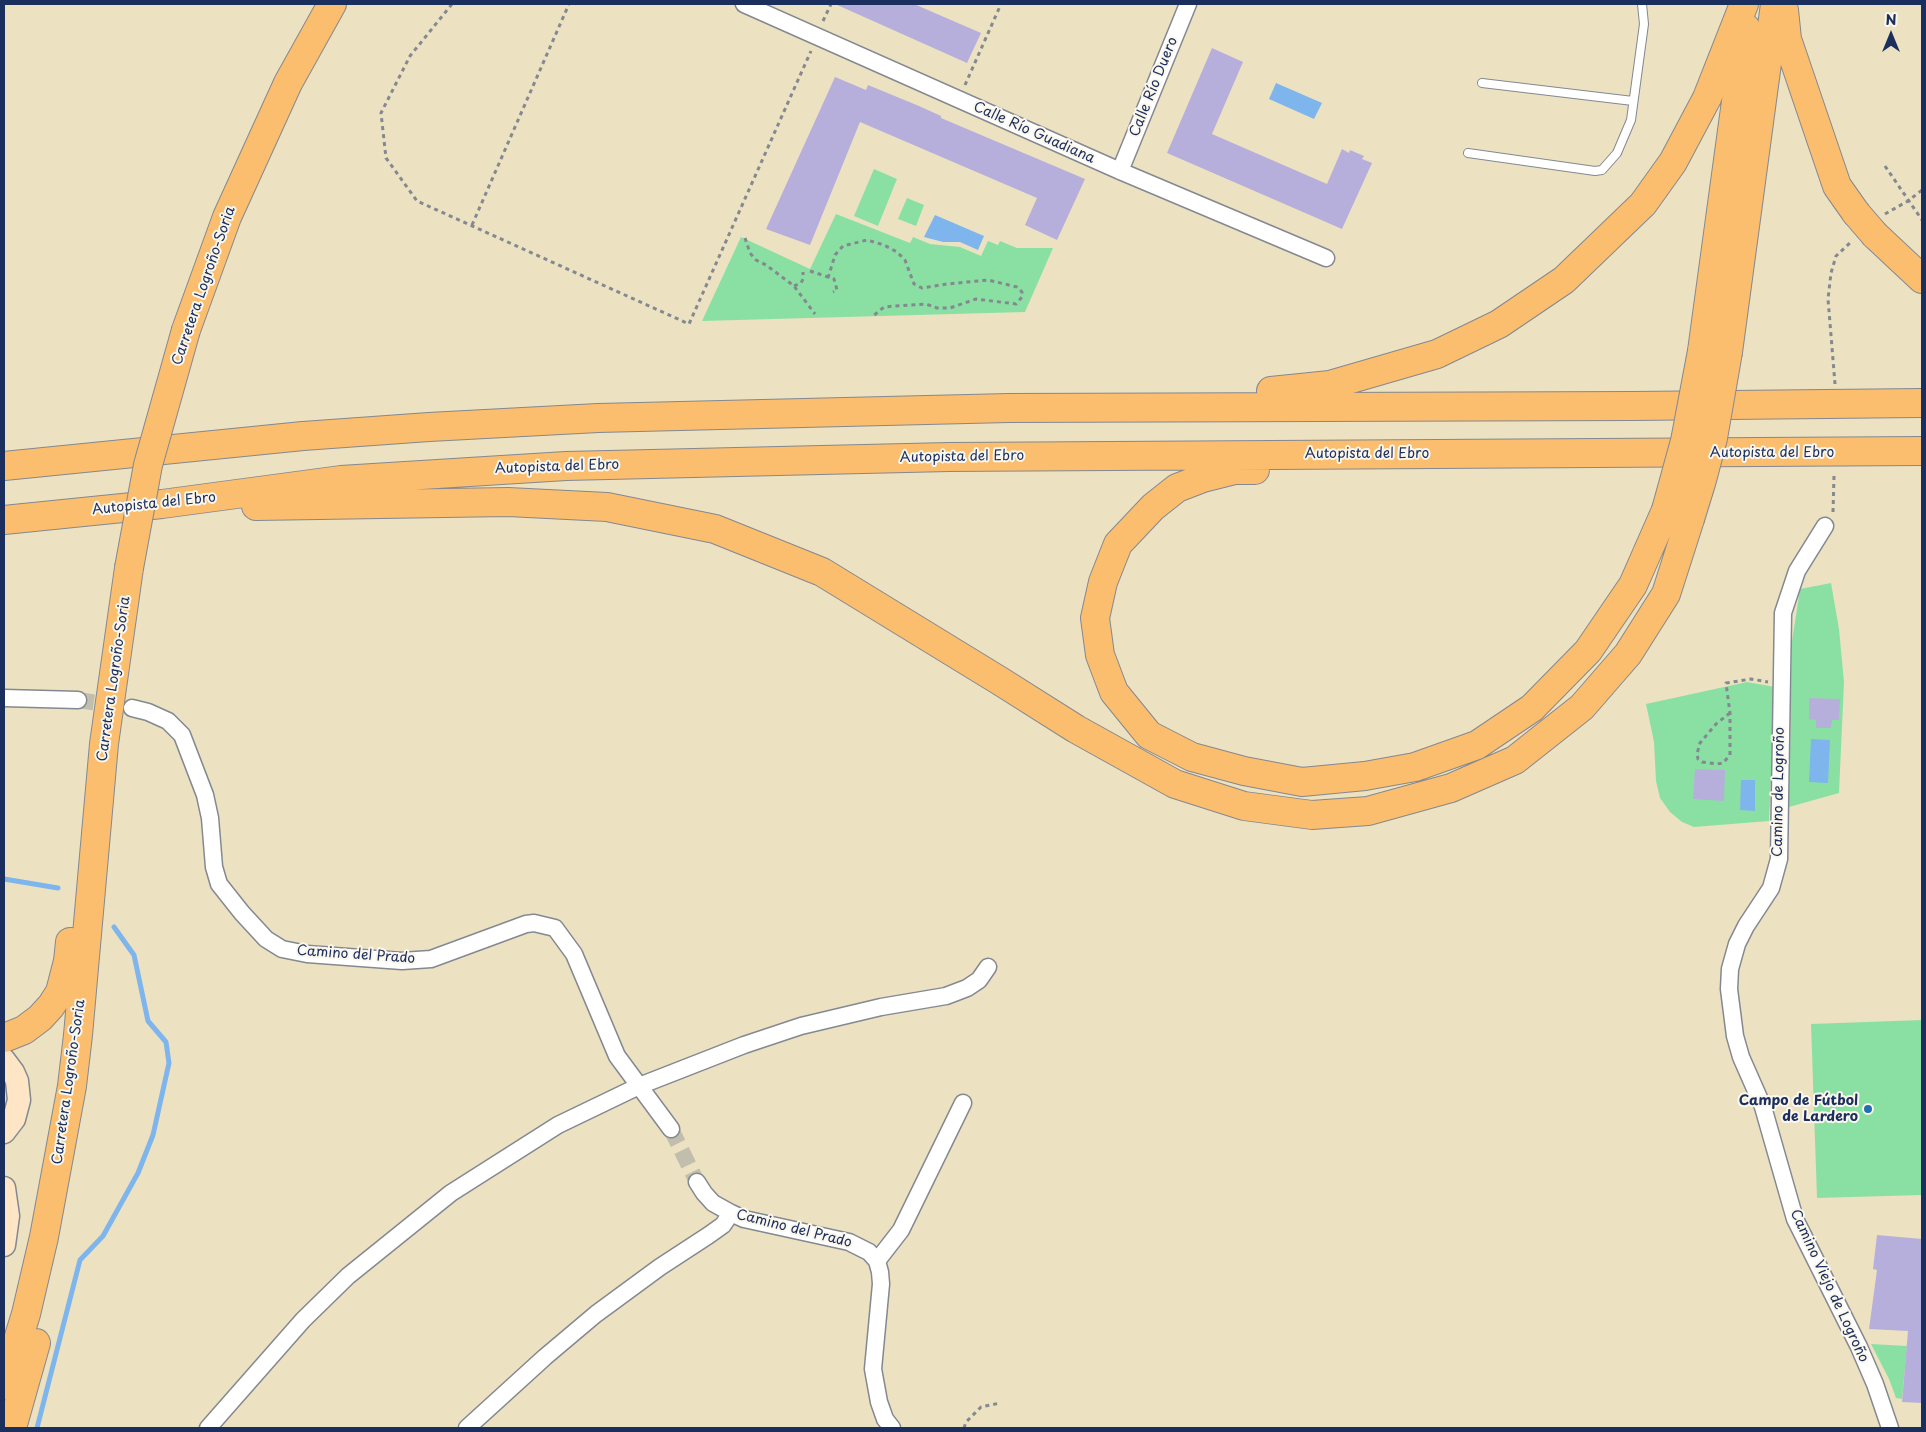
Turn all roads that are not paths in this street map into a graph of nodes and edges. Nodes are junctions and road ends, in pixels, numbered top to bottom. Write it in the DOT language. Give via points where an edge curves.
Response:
graph roads {
  1 [pos="332,4"];
  2 [pos="744,4"];
  3 [pos="1188,4"];
  4 [pos="1642,4"];
  5 [pos="1744,4"];
  6 [pos="1749,4"];
  7 [pos="1775,4"];
  8 [pos="1783,4"];
  9 [pos="1482,83"];
  10 [pos="1633,101"];
  11 [pos="1468,153"];
  12 [pos="1120,171"];
  13 [pos="1326,258"];
  14 [pos="1922,279"];
  15 [pos="1715,351"];
  16 [pos="1922,403"];
  17 [pos="558,420"];
  18 [pos="1922,452"];
  19 [pos="1838,464"];
  20 [pos="4,466"];
  21 [pos="162,504"];
  22 [pos="1678,514"];
  23 [pos="4,520"];
  24 [pos="1825,526"];
  25 [pos="4,698"];
  26 [pos="78,700"];
  27 [pos="132,708"];
  28 [pos="104,744"];
  29 [pos="988,967"];
  30 [pos="4,1038"];
  31 [pos="1741,1057"];
  32 [pos="4,1060"];
  33 [pos="72,1086"];
  34 [pos="639,1086"];
  35 [pos="962,1103"];
  36 [pos="671,1129"];
  37 [pos="4,1132"];
  38 [pos="697,1182"];
  39 [pos="4,1188"];
  40 [pos="731,1214"];
  41 [pos="4,1245"];
  42 [pos="876,1261"];
  43 [pos="4,1385"];
  44 [pos="12,1428"];
  45 [pos="208,1428"];
  46 [pos="467,1428"];
  47 [pos="892,1428"];
  48 [pos="1890,1428"];
  1 -- 28 [label="highway, Carretera Logroño-Soria, bridge" via="288,83 227,217 186,330 148,465 129,568"];
  2 -- 12 [label="street, Calle Río Guadiana"];
  3 -- 12 [label="street, Calle Río Duero"];
  4 -- 10 [label="lane" via="1644,24"];
  5 -- 17 [label="highway" via="1707,98 1673,162 1643,204 1564,280 1499,324 1437,354 1330,385 1263,392 736,399 684,402"];
  6 -- 15 [label="highway"];
  7 -- 15 [label="highway"];
  8 -- 14 [label="highway" via="1787,39 1836,186 1866,226"];
  9 -- 10 [label="lane"];
  10 -- 11 [label="lane" via="1630,120 1617,153 1602,170"];
  12 -- 13 [label="street, Calle Río Guadiana"];
  15 -- 22 [label="highway, bridge" via="1686,441"];
  16 -- 17 [label="highway" via="1009,408"];
  17 -- 20 [label="highway" via="303,436"];
  18 -- 19 [label="highway, Autopista del Ebro"];
  19 -- 21 [label="highway, Autopista del Ebro" via="969,456 664,463 482,470 341,480"];
  19 -- 22 [label="highway" via="1638,469 1235,470 1203,478 1178,488 1153,507 1118,544 1103,582 1095,618 1100,655 1114,692 1150,735 1192,757 1302,782 1415,767 1477,745 1532,708 1588,651"];
  21 -- 22 [label="highway" via="221,507 508,502 607,507 715,529 822,572 1076,730 1175,784 1244,806 1312,815 1368,811 1451,788 1515,760 1582,707 1628,654 1666,594"];
  21 -- 23 [label="highway, Autopista del Ebro"];
  24 -- 31 [label="street, Camino de Logroño" via="1797,571 1783,612 1778,859 1772,888 1746,926 1730,969 1732,1014"];
  25 -- 26 [label="street"];
  27 -- 34 [label="street, Camino del Prado" via="168,721 182,734 205,795 219,884 266,939 282,948 307,954 402,961 430,959 526,924 555,928 574,954 618,1056"];
  28 -- 30 [label="highway" via="85,807 68,961 60,992 40,1018 24,1030"];
  28 -- 33 [label="highway, Carretera Logroño-Soria"];
  29 -- 34 [label="street" via="979,980 946,996 801,1026"];
  31 -- 48 [label="street, Camino Viejo de Logroño" via="1763,1108 1795,1219 1859,1347"];
  32 -- 37 [label="street" via="17,1081 19,1100 14,1119"];
  33 -- 43 [label="highway, Carretera Logroño-Soria" via="44,1237 26,1314"];
  33 -- 44 [label="highway" via="72,1160 64,1221 39,1333"];
  34 -- 36 [label="street, Camino del Prado"];
  34 -- 45 [label="street" via="558,1125 451,1193 348,1276 304,1320"];
  35 -- 42 [label="street" via="901,1230"];
  38 -- 40 [label="street, Camino del Prado" via="713,1203"];
  39 -- 41 [label="street" via="8,1216"];
  40 -- 42 [label="street, Camino del Prado" via="849,1242 869,1252"];
  40 -- 46 [label="street" via="709,1235 596,1314"];
  42 -- 47 [label="street" via="881,1284 873,1369 885,1418"];
}
